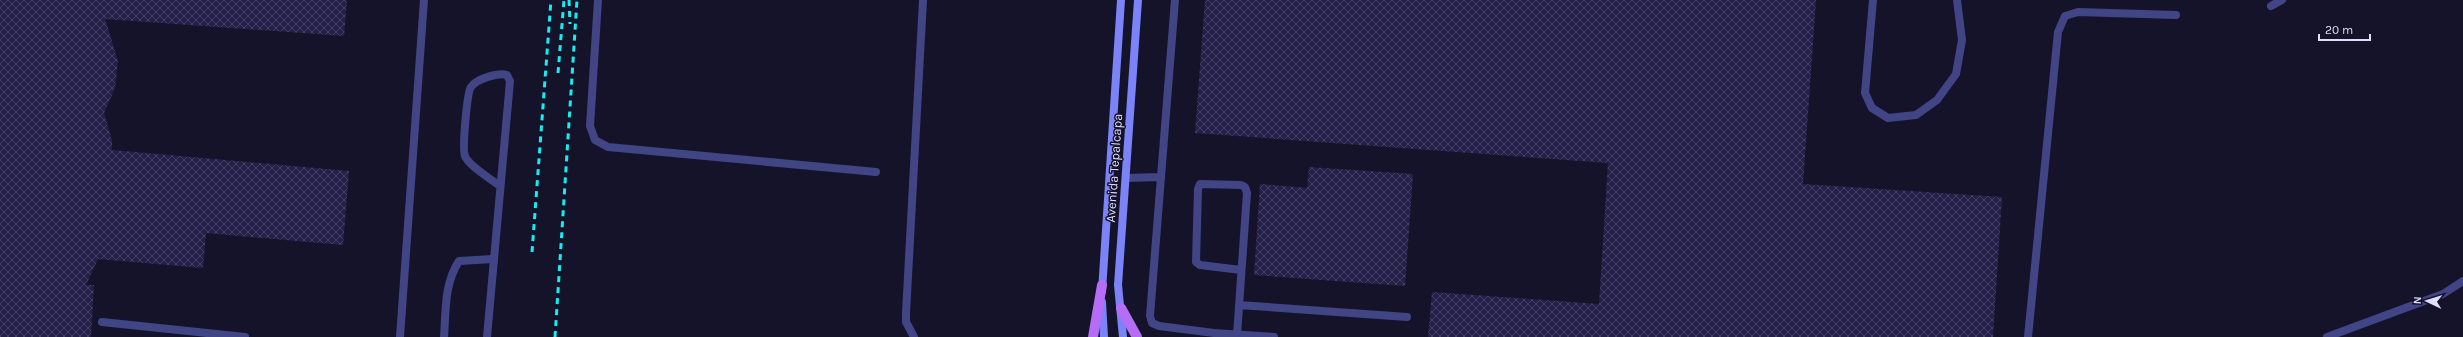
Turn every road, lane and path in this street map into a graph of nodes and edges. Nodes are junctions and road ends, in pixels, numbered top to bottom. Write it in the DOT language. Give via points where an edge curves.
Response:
graph roads {
  1 [pos="424,0"];
  2 [pos="598,0"];
  3 [pos="922,0"];
  4 [pos="1121,0"];
  5 [pos="1138,0"];
  6 [pos="1175,0"];
  7 [pos="1873,0"];
  8 [pos="1957,0"];
  9 [pos="2282,0"];
  10 [pos="2271,6"];
  11 [pos="2176,15"];
  12 [pos="876,172"];
  13 [pos="1126,178"];
  14 [pos="1161,178"];
  15 [pos="500,186"];
  16 [pos="493,259"];
  17 [pos="1242,270"];
  18 [pos="2463,281"];
  19 [pos="1102,285"];
  20 [pos="1239,305"];
  21 [pos="1121,308"];
  22 [pos="1407,317"];
  23 [pos="102,322"];
  24 [pos="1214,335"];
  25 [pos="1237,335"];
  26 [pos="245,337"];
  27 [pos="400,337"];
  28 [pos="444,337"];
  29 [pos="487,337"];
  30 [pos="914,337"];
  31 [pos="1093,337"];
  32 [pos="1104,337"];
  33 [pos="1123,337"];
  34 [pos="1137,337"];
  35 [pos="1260,337"];
  36 [pos="1274,337"];
  37 [pos="2028,337"];
  38 [pos="2327,337"];
  1 -- 27 [label="lane"];
  2 -- 12 [label="lane" via="590,126 595,140 608,147"];
  3 -- 30 [label="lane" via="906,313 906,322"];
  4 -- 19 [label="main road, Avenida Tepalcapa"];
  5 -- 13 [label="main road, Avenida Tepalcapa"];
  6 -- 14 [label="lane"];
  7 -- 8 [label="lane" via="1865,93 1872,108 1888,118 1916,115 1936,100 1956,74 1962,40"];
  9 -- 10 [label="lane"];
  11 -- 37 [label="lane" via="2078,12 2066,16 2058,32"];
  13 -- 14 [label="lane"];
  13 -- 21 [label="main road, Avenida Tepalcapa" via="1118,285"];
  14 -- 24 [label="lane" via="1150,316 1152,323"];
  15 -- 15 [label="lane" via="468,161 464,151 469,89 476,82 502,73 507,75 510,81"];
  15 -- 16 [label="lane"];
  16 -- 28 [label="lane" via="459,261 453,269 447,287"];
  16 -- 29 [label="lane"];
  17 -- 17 [label="lane" via="1245,187 1200,184 1196,262 1200,265"];
  17 -- 20 [label="lane"];
  18 -- 38 [label="lane" via="2443,294"];
  19 -- 31 [label="main road"];
  19 -- 32 [label="main road, Avenida Tepalcapa"];
  20 -- 22 [label="lane"];
  20 -- 25 [label="lane"];
  21 -- 33 [label="main road, Avenida Tepalcapa"];
  21 -- 34 [label="main road"];
  23 -- 26 [label="lane"];
  24 -- 25 [label="lane"];
  25 -- 35 [label="lane"];
  35 -- 36 [label="lane"];
}
